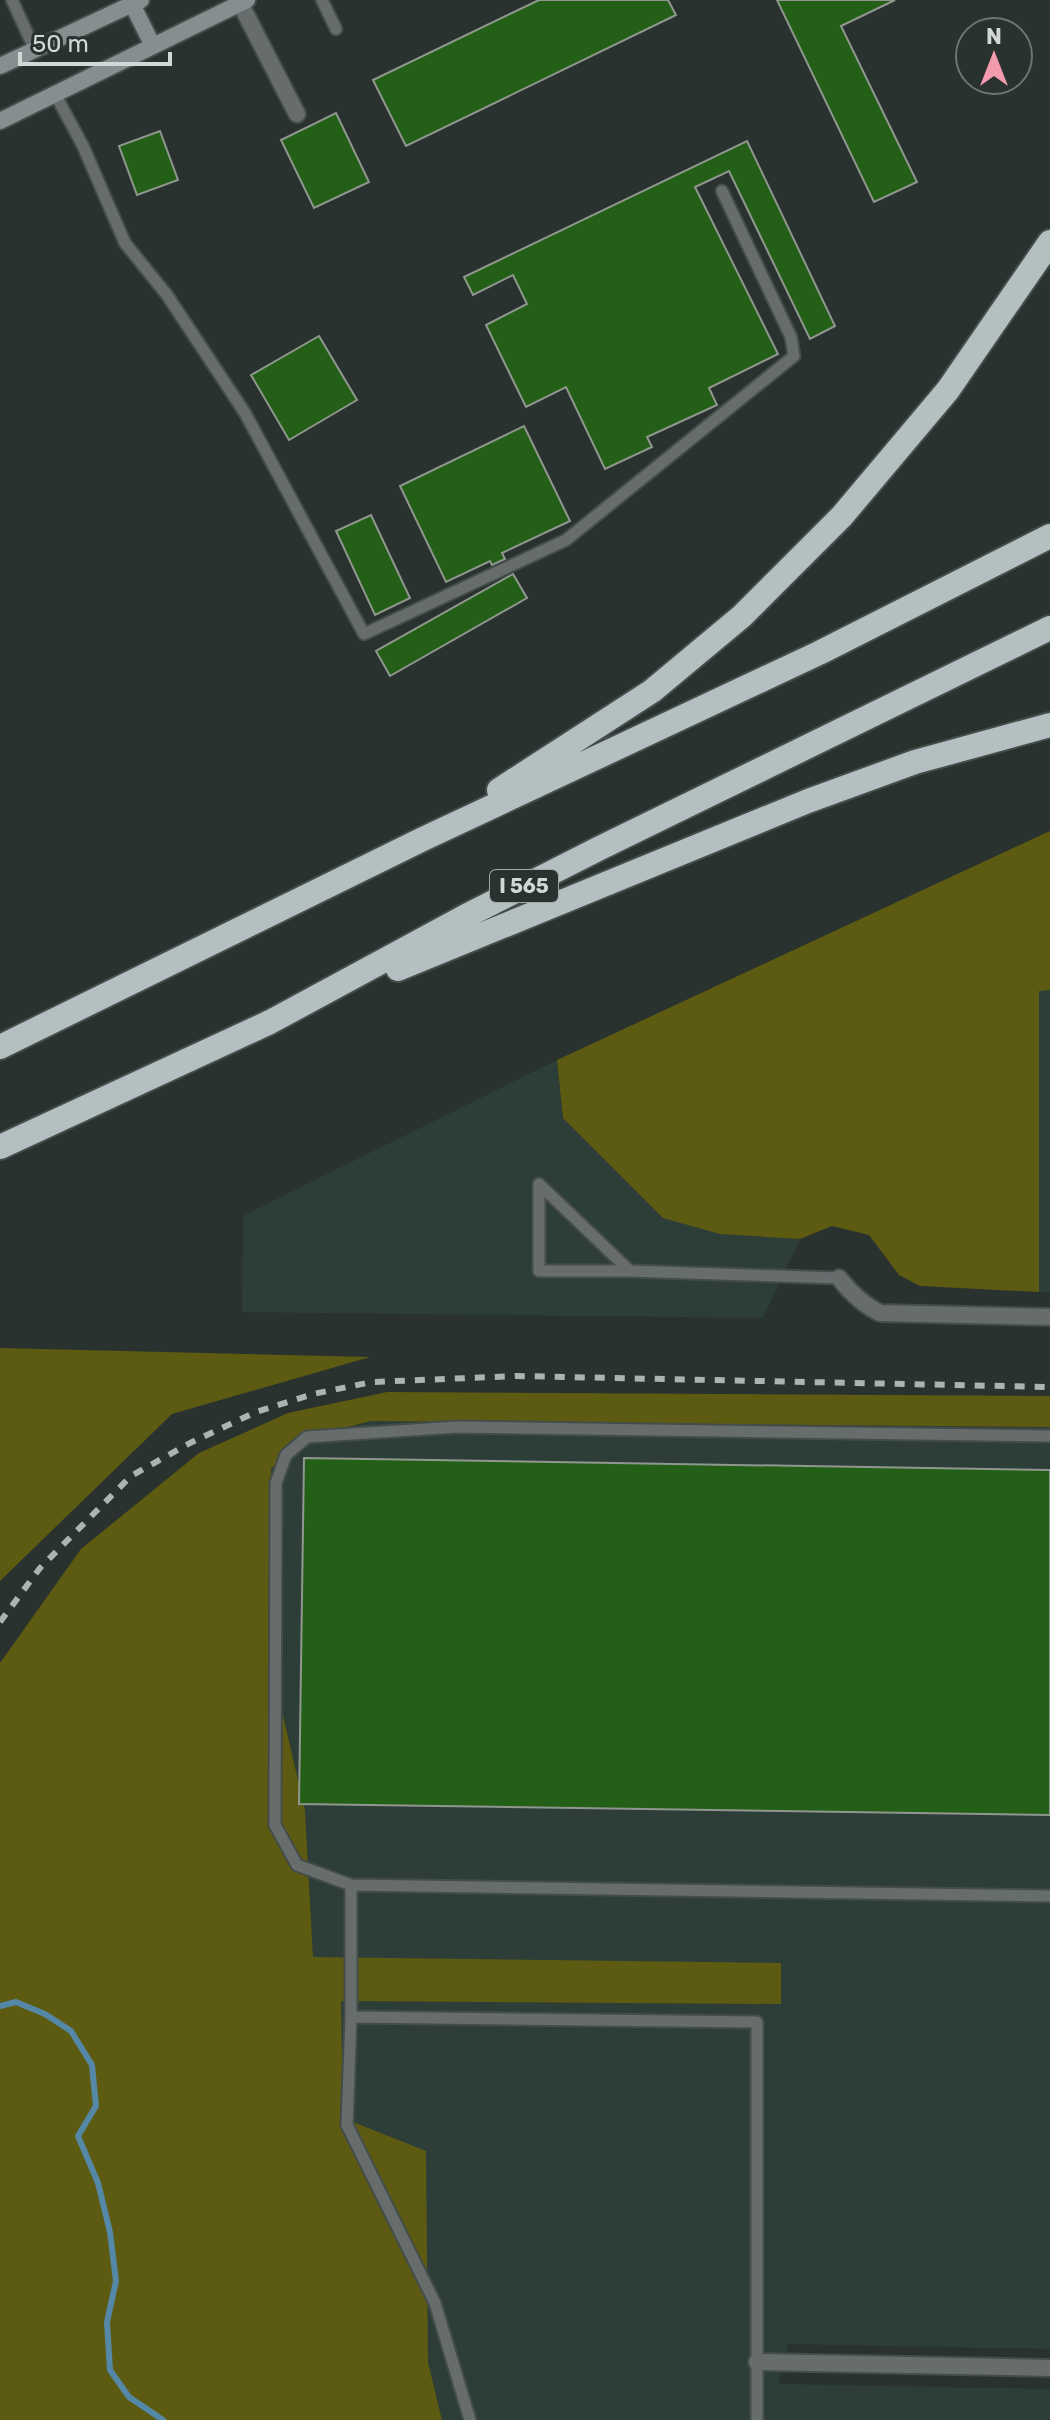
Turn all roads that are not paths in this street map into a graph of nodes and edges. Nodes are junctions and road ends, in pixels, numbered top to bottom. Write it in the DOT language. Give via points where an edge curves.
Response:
graph roads {
  1 [pos="12,0"];
  2 [pos="322,0"];
  3 [pos="134,1"];
  4 [pos="244,2"];
  5 [pos="336,29"];
  6 [pos="153,46"];
  7 [pos="35,50"];
  8 [pos="0,66"];
  9 [pos="55,94"];
  10 [pos="297,114"];
  11 [pos="0,121"];
  12 [pos="722,191"];
  13 [pos="1050,242"];
  14 [pos="1050,536"];
  15 [pos="1050,628"];
  16 [pos="1050,725"];
  17 [pos="423,839"];
  18 [pos="270,1022"];
  19 [pos="0,1047"];
  20 [pos="0,1147"];
  21 [pos="630,1271"];
  22 [pos="839,1278"];
  23 [pos="1050,1317"];
  24 [pos="1050,1436"];
  25 [pos="351,1885"];
  26 [pos="1050,1896"];
  27 [pos="351,2017"];
  28 [pos="757,2362"];
  29 [pos="1050,2368"];
  30 [pos="470,2420"];
  31 [pos="757,2420"];
  1 -- 7 [label="lane"];
  2 -- 5 [label="lane"];
  3 -- 6 [label="main road"];
  3 -- 7 [label="main road"];
  4 -- 6 [label="main road"];
  4 -- 10 [label="street"];
  6 -- 9 [label="main road"];
  7 -- 8 [label="main road"];
  9 -- 11 [label="main road"];
  9 -- 12 [label="lane" via="125,243 167,295 245,413 364,634 566,540 794,356 791,337"];
  13 -- 17 [label="highway" via="948,390 842,516 742,616 652,691"];
  14 -- 17 [label="highway" via="819,653"];
  15 -- 18 [label="highway, I 565" via="600,848"];
  16 -- 18 [label="highway" via="915,762 808,801"];
  17 -- 19 [label="highway"];
  18 -- 20 [label="highway, I 565"];
  21 -- 21 [label="lane" via="596,1238 539,1184 539,1271"];
  21 -- 22 [label="lane"];
  22 -- 23 [label="street" via="880,1313"];
  24 -- 25 [label="lane" via="457,1427 307,1437 286,1455 276,1483 275,1825 297,1865"];
  25 -- 26 [label="lane"];
  25 -- 27 [label="lane"];
  27 -- 28 [label="lane" via="757,2022"];
  27 -- 30 [label="lane" via="347,2125 435,2303"];
  28 -- 29 [label="street"];
  28 -- 31 [label="lane"];
}
